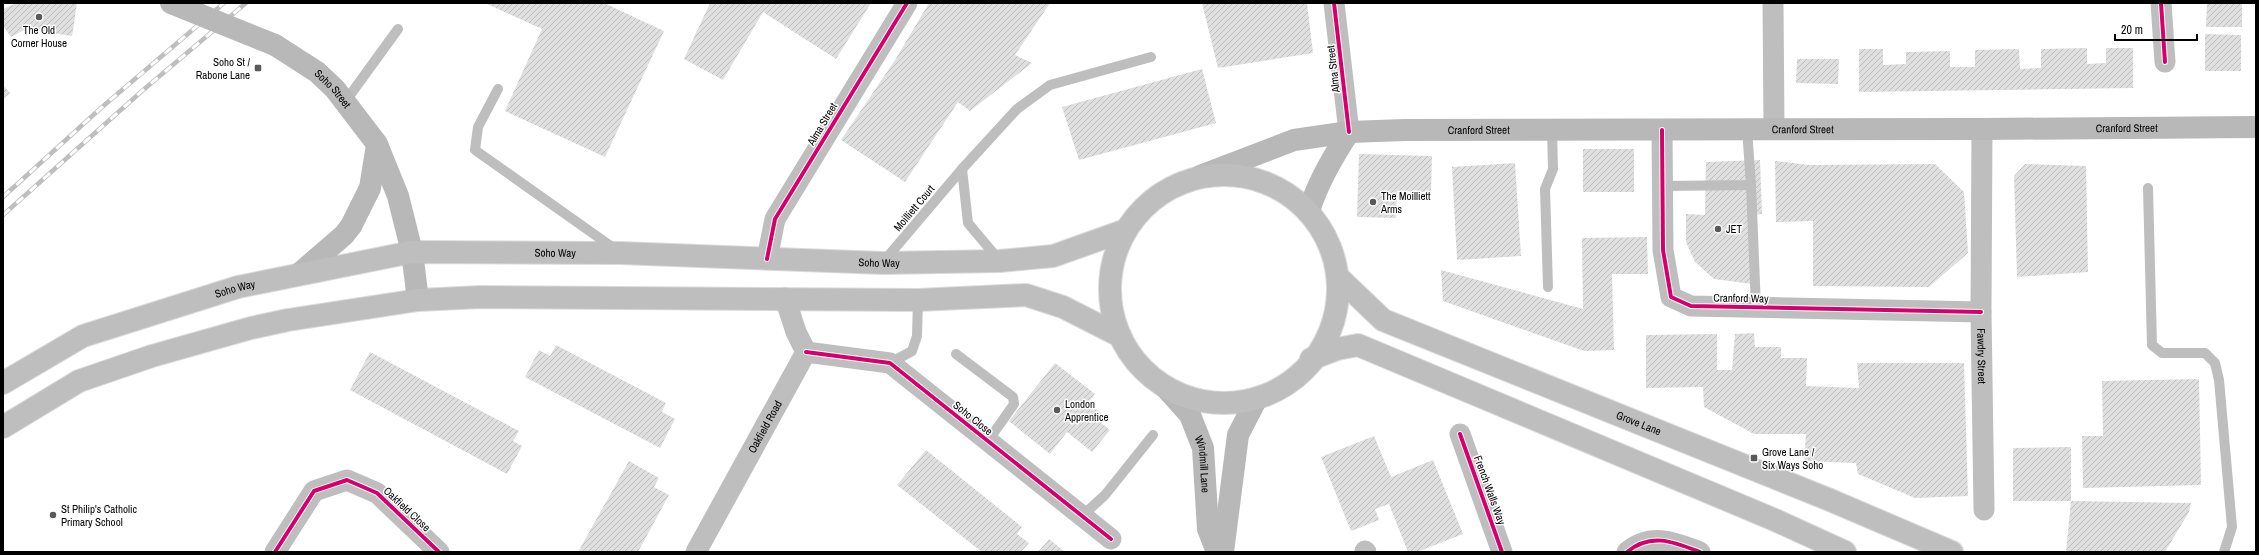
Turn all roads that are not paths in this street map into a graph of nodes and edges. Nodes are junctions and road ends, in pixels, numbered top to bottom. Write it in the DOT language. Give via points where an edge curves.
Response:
graph roads {
  1 [pos="171,3"];
  2 [pos="907,3"];
  3 [pos="1334,3"];
  4 [pos="1773,3"];
  5 [pos="2161,3"];
  6 [pos="398,30"];
  7 [pos="1151,57"];
  8 [pos="2165,62"];
  9 [pos="498,89"];
  10 [pos="345,102"];
  11 [pos="2256,127"];
  12 [pos="1552,128"];
  13 [pos="1747,129"];
  14 [pos="1774,129"];
  15 [pos="1982,129"];
  16 [pos="1662,130"];
  17 [pos="1349,132"];
  18 [pos="377,144"];
  19 [pos="962,169"];
  20 [pos="1200,176"];
  21 [pos="1751,185"];
  22 [pos="1663,186"];
  23 [pos="2148,188"];
  24 [pos="1308,210"];
  25 [pos="1126,230"];
  26 [pos="412,252"];
  27 [pos="620,253"];
  28 [pos="767,259"];
  29 [pos="1000,262"];
  30 [pos="883,263"];
  31 [pos="300,273"];
  32 [pos="1338,277"];
  33 [pos="1548,287"];
  34 [pos="785,298"];
  35 [pos="418,300"];
  36 [pos="918,300"];
  37 [pos="1756,308"];
  38 [pos="1981,312"];
  39 [pos="1120,336"];
  40 [pos="806,352"];
  41 [pos="956,354"];
  42 [pos="1310,359"];
  43 [pos="890,363"];
  44 [pos="3,383"];
  45 [pos="1165,387"];
  46 [pos="1257,398"];
  47 [pos="3,426"];
  48 [pos="1460,434"];
  49 [pos="1153,435"];
  50 [pos="988,441"];
  51 [pos="1984,510"];
  52 [pos="1082,516"];
  53 [pos="1111,539"];
  54 [pos="275,552"];
  55 [pos="438,552"];
  56 [pos="696,552"];
  57 [pos="1217,552"];
  58 [pos="1223,552"];
  59 [pos="1502,552"];
  60 [pos="1627,552"];
  61 [pos="1700,552"];
  62 [pos="1845,552"];
  63 [pos="1952,552"];
  64 [pos="2224,552"];
  1 -- 10 [label="main road, Soho Street, bridge" via="275,45 317,72"];
  2 -- 28 [label="street, Alma Street" via="774,219"];
  3 -- 17 [label="street, Alma Street"];
  4 -- 14 [label="street"];
  5 -- 8 [label="street"];
  6 -- 10 [label="lane"];
  7 -- 19 [label="lane, Moilliett Court" via="1050,85 1017,109"];
  9 -- 27 [label="lane" via="478,127 475,150"];
  10 -- 18 [label="main road, Soho Street"];
  11 -- 15 [label="main road, Cranford Street"];
  12 -- 16 [label="main road, Cranford Street"];
  12 -- 17 [label="main road, Cranford Street"];
  12 -- 33 [label="lane" via="1553,169 1545,189"];
  13 -- 14 [label="main road, Cranford Street"];
  13 -- 16 [label="main road, Cranford Street"];
  13 -- 21 [label="lane"];
  14 -- 15 [label="main road, Cranford Street"];
  15 -- 38 [label="street, Fawdry Street"];
  16 -- 22 [label="street, Cranford Way"];
  17 -- 20 [label="main road, Cranford Street" via="1294,140"];
  17 -- 24 [label="main road" via="1330,162"];
  18 -- 26 [label="main road, Soho Street" via="398,196"];
  18 -- 31 [label="main road" via="370,188 351,226"];
  19 -- 29 [label="lane" via="968,223"];
  19 -- 30 [label="lane, Moilliett Court"];
  20 -- 24 [label="main road" via="1226,174 1260,179 1283,190"];
  20 -- 25 [label="main road" via="1165,190"];
  21 -- 22 [label="lane"];
  21 -- 37 [label="lane"];
  22 -- 37 [label="street, Cranford Way" via="1663,250 1671,297 1691,306"];
  23 -- 64 [label="lane" via="2152,345 2162,353 2205,353 2215,363 2219,380 2232,527"];
  24 -- 32 [label="main road" via="1329,241"];
  25 -- 29 [label="main road, Soho Way" via="1054,256"];
  25 -- 39 [label="main road" via="1113,260 1110,296"];
  26 -- 27 [label="main road, Soho Way"];
  26 -- 31 [label="main road, Soho Way"];
  26 -- 35 [label="main road, Soho Street"];
  27 -- 28 [label="main road, Soho Way"];
  28 -- 30 [label="main road, Soho Way"];
  29 -- 30 [label="main road, Soho Way"];
  31 -- 44 [label="main road, Soho Way" via="238,287 83,336"];
  32 -- 42 [label="main road" via="1337,310 1329,335"];
  32 -- 63 [label="main road, Grove Lane" via="1383,320"];
  34 -- 35 [label="main road" via="481,297"];
  34 -- 36 [label="main road"];
  34 -- 40 [label="street" via="796,332"];
  35 -- 47 [label="main road" via="288,320 152,356 79,380"];
  36 -- 39 [label="main road" via="1026,295 1063,307"];
  36 -- 43 [label="lane" via="917,336 912,351"];
  37 -- 38 [label="street, Cranford Way"];
  38 -- 51 [label="street, Fawdry Street"];
  39 -- 45 [label="main road" via="1142,369"];
  40 -- 43 [label="street"];
  40 -- 56 [label="street, Oakfield Road"];
  41 -- 50 [label="lane" via="1013,397 1014,404"];
  42 -- 46 [label="main road" via="1295,379"];
  42 -- 62 [label="main road" via="1336,348 1358,346 1775,520"];
  43 -- 50 [label="street, Soho Close"];
  45 -- 46 [label="main road" via="1202,401 1228,403"];
  45 -- 57 [label="main road, Windmill Lane" via="1190,415 1203,448 1208,529"];
  46 -- 58 [label="main road" via="1238,435"];
  48 -- 59 [label="street, French Walls Way"];
  49 -- 52 [label="lane" via="1105,495"];
  50 -- 52 [label="street, Soho Close"];
  52 -- 53 [label="street, Soho Close"];
  54 -- 55 [label="street, Oakfield Close" via="314,491 347,480 377,493"];
  60 -- 61 [label="street" via="1648,540 1673,542"];
}
